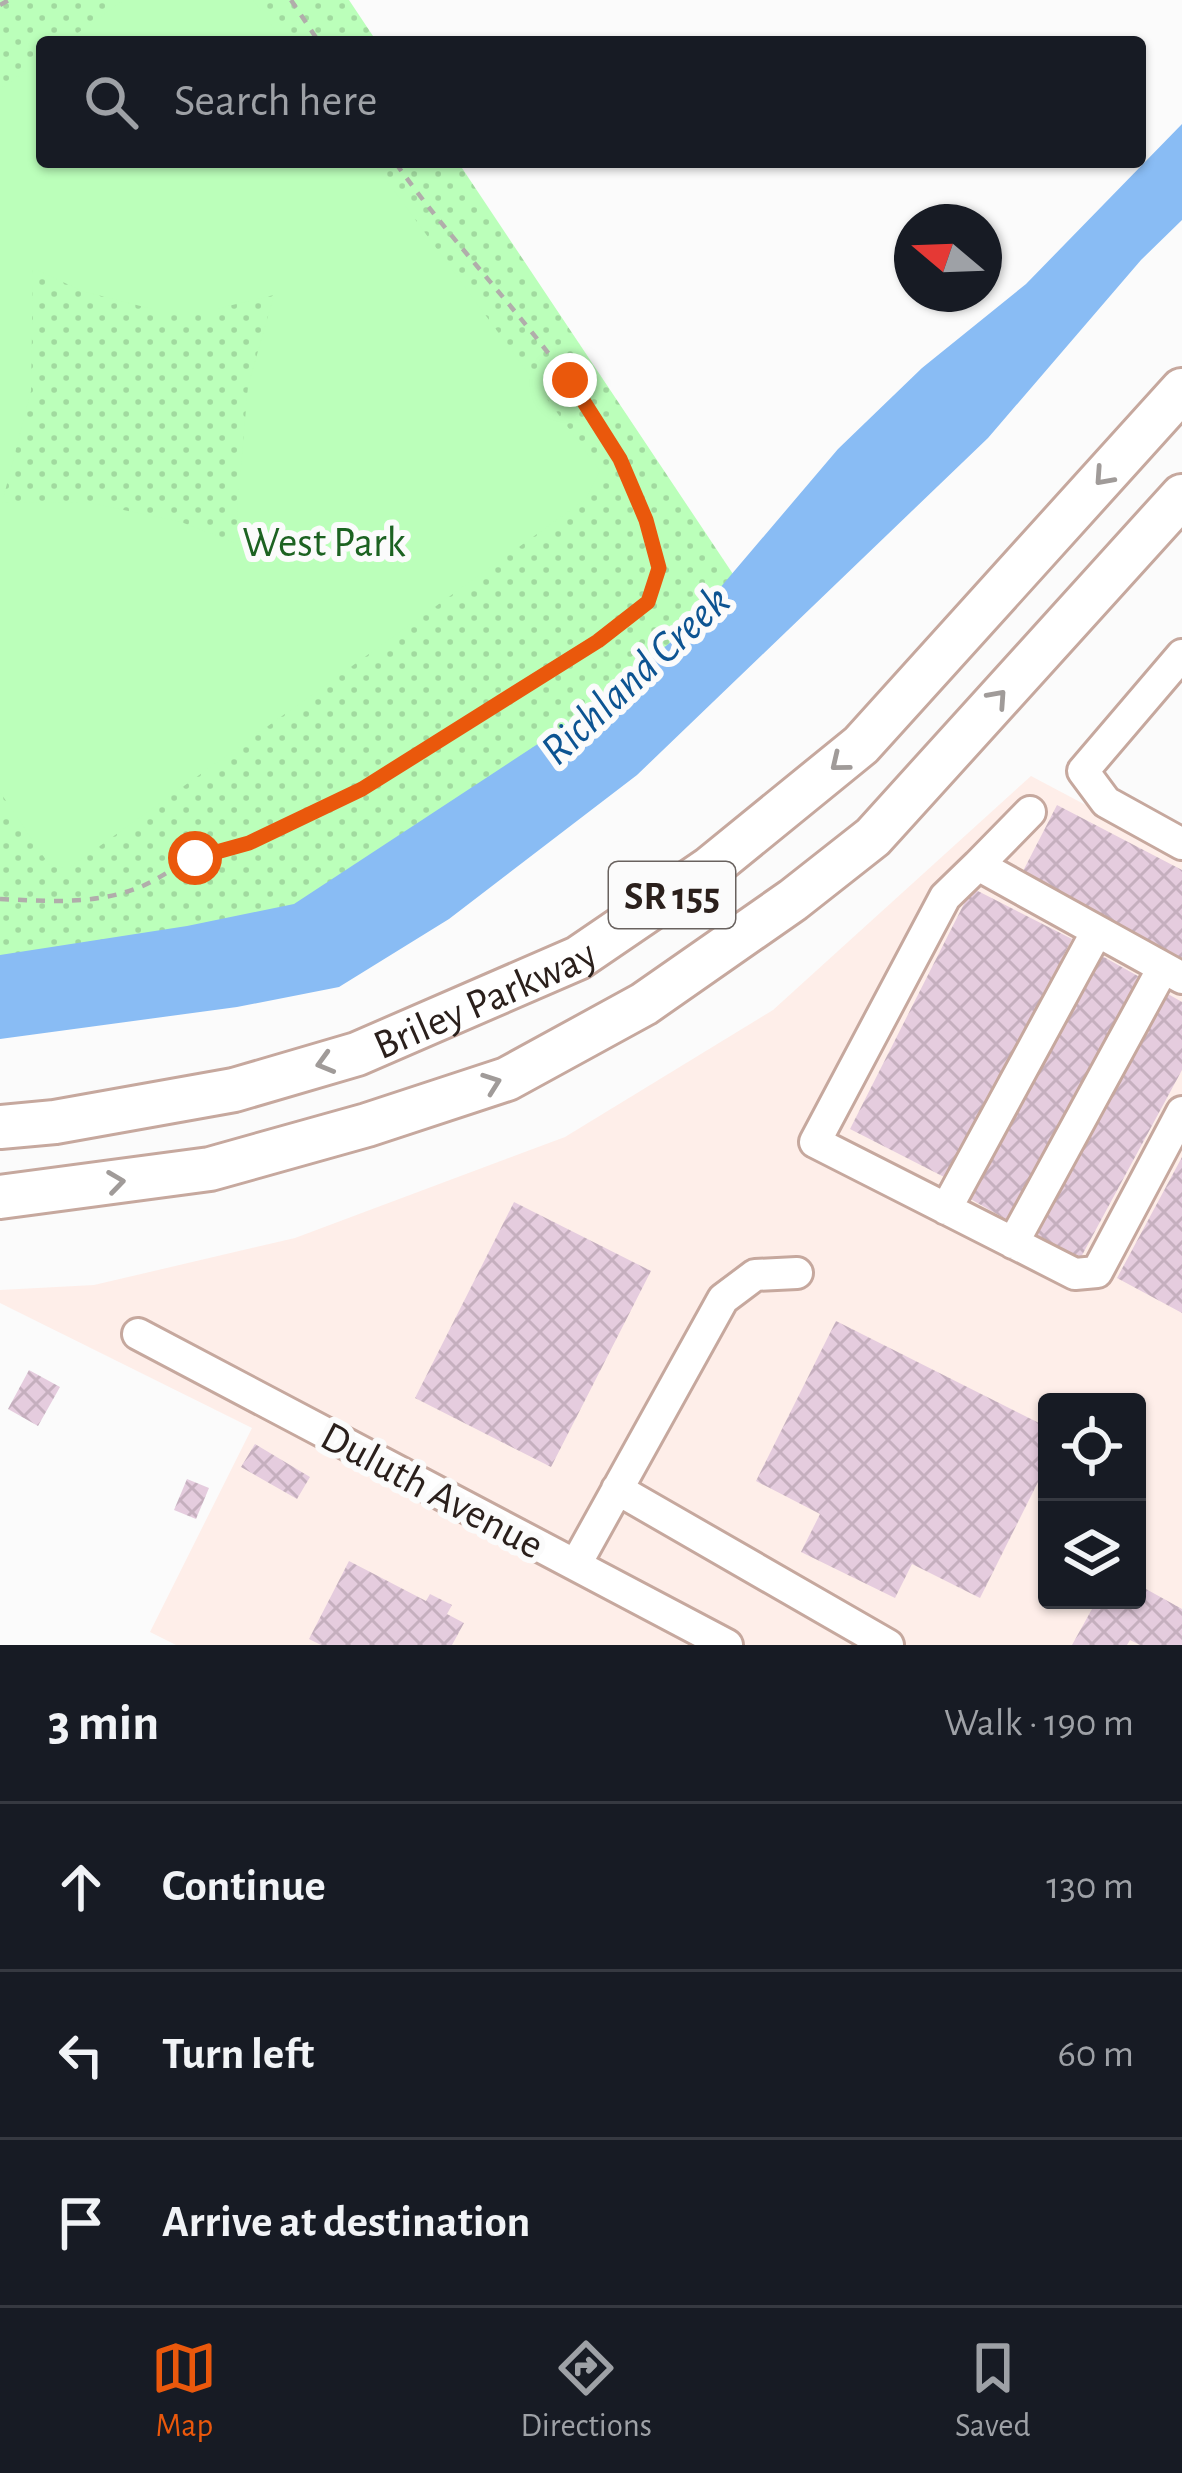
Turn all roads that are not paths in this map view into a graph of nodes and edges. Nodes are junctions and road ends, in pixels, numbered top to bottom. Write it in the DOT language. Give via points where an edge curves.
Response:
graph roads {
  1 [pos="1182,390"];
  2 [pos="1182,496"];
  3 [pos="1182,655"];
  4 [pos="1030,812"];
  5 [pos="1182,844"];
  6 [pos="978,865"];
  7 [pos="1097,931"];
  8 [pos="1173,973"];
  9 [pos="1182,1112"];
  10 [pos="0,1127"];
  11 [pos="0,1197"];
  12 [pos="946,1209"];
  13 [pos="1013,1243"];
  14 [pos="796,1273"];
  15 [pos="138,1334"];
  16 [pos="617,1489"];
  17 [pos="575,1564"];
  18 [pos="727,1645"];
  19 [pos="888,1645"];
  1 -- 10 [label="highway, Briley Parkway / SR 155, one-way" via="861,745 710,868 578,958 398,1038 234,1090"];
  11 -- 2 [label="highway, Briley Parkway / SR 155, one-way" via="210,1169 367,1125 507,1079 644,1004 873,836"];
  3 -- 5 [label="street" via="1083,771 1106,802"];
  4 -- 6 [label="street"];
  6 -- 7 [label="street"];
  6 -- 12 [label="street" via="944,897 815,1142"];
  7 -- 8 [label="street"];
  7 -- 12 [label="street"];
  8 -- 13 [label="street"];
  9 -- 13 [label="street" via="1097,1272 1075,1274"];
  12 -- 13 [label="street"];
  14 -- 16 [label="street" via="754,1275 723,1299"];
  15 -- 17 [label="street, Duluth Avenue"];
  16 -- 17 [label="street"];
  16 -- 19 [label="street"];
  17 -- 18 [label="street, Duluth Avenue"];
}
